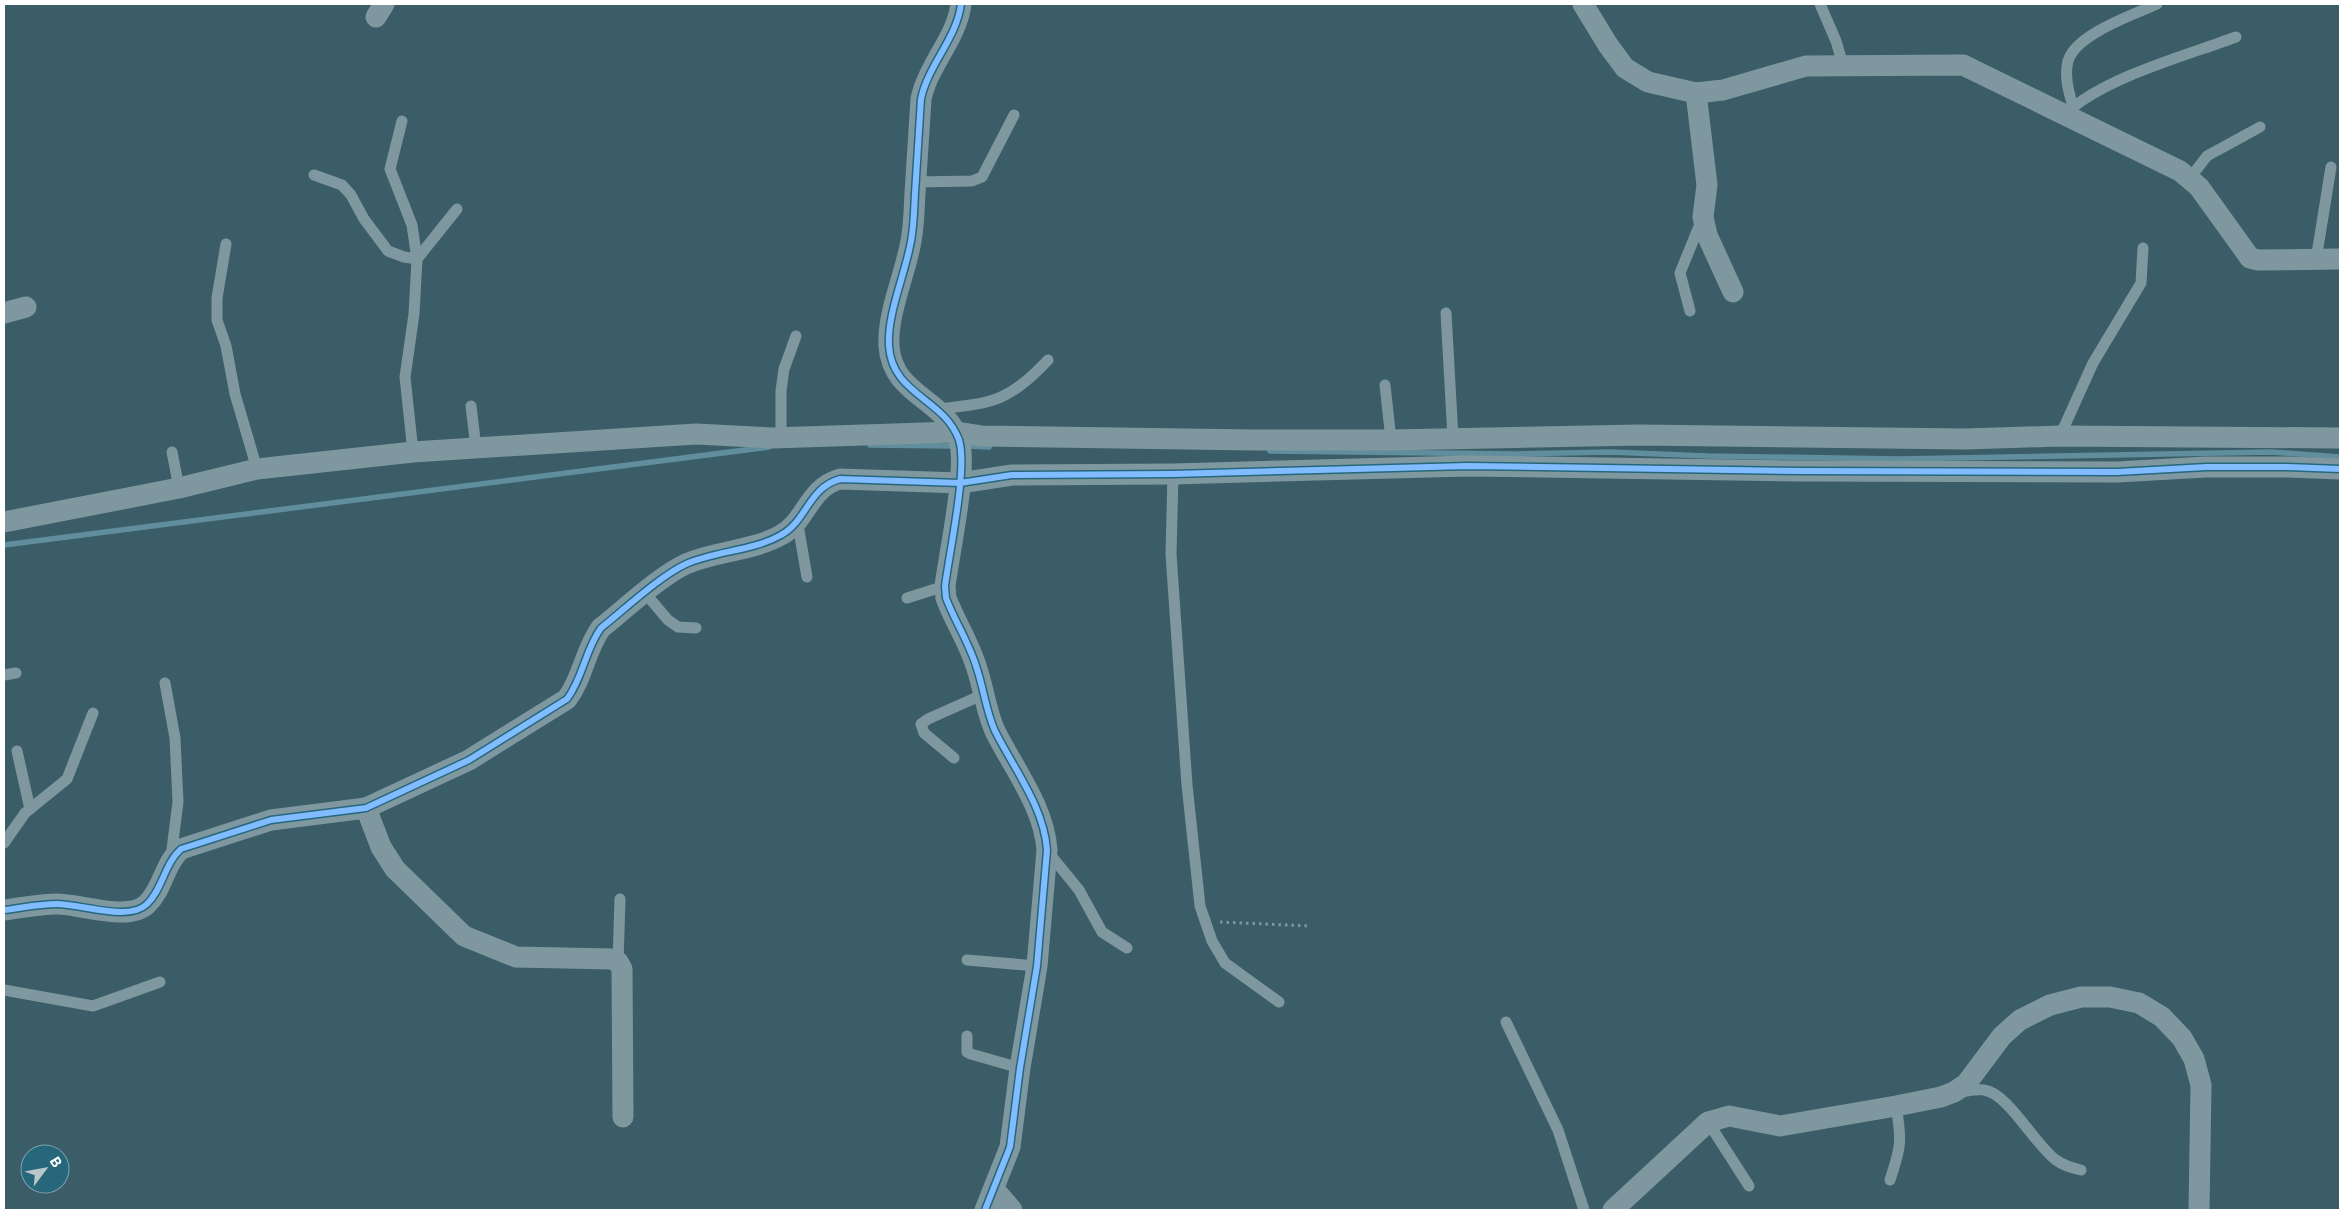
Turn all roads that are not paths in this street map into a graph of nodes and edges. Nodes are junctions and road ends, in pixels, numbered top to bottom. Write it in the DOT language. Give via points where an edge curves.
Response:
graph roads {
  1 [pos="961,4"];
  2 [pos="1583,4"];
  3 [pos="1820,4"];
  4 [pos="2157,4"];
  5 [pos="2236,37"];
  6 [pos="1843,65"];
  7 [pos="1696,92"];
  8 [pos="2069,111"];
  9 [pos="1014,115"];
  10 [pos="402,121"];
  11 [pos="2260,127"];
  12 [pos="2331,167"];
  13 [pos="314,175"];
  14 [pos="2190,178"];
  15 [pos="916,182"];
  16 [pos="457,209"];
  17 [pos="1703,217"];
  18 [pos="226,244"];
  19 [pos="2143,248"];
  20 [pos="417,258"];
  21 [pos="2316,260"];
  22 [pos="2340,260"];
  23 [pos="1733,292"];
  24 [pos="26,307"];
  25 [pos="1690,311"];
  26 [pos="4,312"];
  27 [pos="1446,313"];
  28 [pos="796,336"];
  29 [pos="1048,360"];
  30 [pos="1385,385"];
  31 [pos="471,406"];
  32 [pos="938,409"];
  33 [pos="957,437"];
  34 [pos="2057,437"];
  35 [pos="769,438"];
  36 [pos="1453,438"];
  37 [pos="2340,438"];
  38 [pos="1391,440"];
  39 [pos="476,448"];
  40 [pos="172,452"];
  41 [pos="413,452"];
  42 [pos="257,468"];
  43 [pos="2340,469"];
  44 [pos="2046,471"];
  45 [pos="1174,474"];
  46 [pos="961,478"];
  47 [pos="179,488"];
  48 [pos="797,520"];
  49 [pos="4,522"];
  50 [pos="807,576"];
  51 [pos="945,586"];
  52 [pos="645,594"];
  53 [pos="907,598"];
  54 [pos="696,628"];
  55 [pos="16,673"];
  56 [pos="4,676"];
  57 [pos="165,683"];
  58 [pos="982,695"];
  59 [pos="93,713"];
  60 [pos="17,750"];
  61 [pos="954,758"];
  62 [pos="30,808"];
  63 [pos="366,808"];
  64 [pos="4,843"];
  65 [pos="1047,850"];
  66 [pos="170,861"];
  67 [pos="620,899"];
  68 [pos="4,910"];
  69 [pos="1127,948"];
  70 [pos="967,960"];
  71 [pos="618,962"];
  72 [pos="1036,966"];
  73 [pos="160,982"];
  74 [pos="4,990"];
  75 [pos="1279,1002"];
  76 [pos="1506,1022"];
  77 [pos="967,1036"];
  78 [pos="1020,1068"];
  79 [pos="1954,1092"];
  80 [pos="1896,1106"];
  81 [pos="623,1117"];
  82 [pos="1708,1122"];
  83 [pos="2081,1170"];
  84 [pos="1890,1180"];
  85 [pos="1749,1186"];
  86 [pos="994,1189"];
  87 [pos="985,1210"];
  88 [pos="1012,1210"];
  89 [pos="1584,1210"];
  90 [pos="1613,1210"];
  91 [pos="2198,1210"];
  1 -- 15 [label="street" via="955,24 924,86"];
  2 -- 7 [label="street" via="1625,68 1648,82"];
  3 -- 6 [label="lane"];
  4 -- 8 [label="lane" via="2096,32 2073,50 2068,62"];
  5 -- 8 [label="lane" via="2125,78"];
  6 -- 7 [label="street" via="1806,66 1723,90"];
  6 -- 8 [label="street" via="1962,65"];
  7 -- 17 [label="street" via="1707,185"];
  8 -- 14 [label="street"];
  9 -- 15 [label="lane" via="982,177 972,181"];
  10 -- 20 [label="lane" via="390,169 412,225"];
  11 -- 14 [label="lane" via="2207,156"];
  12 -- 21 [label="lane"];
  13 -- 20 [label="lane" via="342,185 388,251"];
  14 -- 21 [label="street" via="2250,258"];
  15 -- 32 [label="street" via="910,246 889,329 889,347 893,366 904,384"];
  16 -- 20 [label="lane"];
  17 -- 23 [label="street" via="1707,235"];
  17 -- 25 [label="lane" via="1680,274"];
  18 -- 42 [label="lane" via="217,298 217,320"];
  19 -- 34 [label="lane" via="2142,282 2093,363"];
  20 -- 41 [label="lane" via="414,314 405,377"];
  21 -- 22 [label="street"];
  24 -- 26 [label="street"];
  27 -- 36 [label="lane"];
  28 -- 35 [label="lane" via="784,369"];
  29 -- 32 [label="lane" via="1028,381 1001,398"];
  30 -- 38 [label="lane"];
  31 -- 39 [label="lane"];
  32 -- 33 [label="street"];
  33 -- 35 [label="street"];
  33 -- 38 [label="street"];
  33 -- 46 [label="street"];
  34 -- 36 [label="street" via="1640,435"];
  34 -- 37 [label="street"];
  34 -- 44 [label="street"];
  35 -- 39 [label="street" via="696,434"];
  36 -- 38 [label="street"];
  39 -- 41 [label="street"];
  40 -- 47 [label="lane"];
  41 -- 42 [label="street"];
  42 -- 47 [label="street"];
  43 -- 44 [label="street" via="2206,467 2117,472"];
  44 -- 45 [label="street" via="1803,472 1468,466"];
  45 -- 46 [label="street"];
  45 -- 75 [label="lane" via="1171,554 1187,785 1200,906 1212,941 1225,963"];
  46 -- 48 [label="street" via="840,479 828,482 819,489"];
  46 -- 51 [label="street"];
  47 -- 49 [label="street"];
  48 -- 50 [label="lane"];
  48 -- 52 [label="street" via="781,535 768,541 686,564"];
  51 -- 53 [label="lane"];
  51 -- 58 [label="street" via="950,609 978,670"];
  52 -- 54 [label="lane" via="678,627"];
  52 -- 63 [label="street" via="601,628 567,699 469,760"];
  55 -- 56 [label="lane"];
  57 -- 66 [label="lane" via="175,738 177,793"];
  58 -- 61 [label="lane" via="921,724 924,733"];
  58 -- 65 [label="street" via="995,730 1039,816 1046,834"];
  59 -- 62 [label="lane" via="67,779"];
  60 -- 62 [label="lane"];
  62 -- 64 [label="lane"];
  63 -- 66 [label="street" via="259,823 181,849"];
  63 -- 71 [label="street" via="381,847 395,869 464,936 516,957 612,959"];
  65 -- 69 [label="lane" via="1079,890 1102,932"];
  65 -- 72 [label="street"];
  66 -- 68 [label="street" via="155,894 146,905 135,911 60,904"];
  67 -- 71 [label="lane"];
  70 -- 72 [label="lane"];
  71 -- 81 [label="street" via="622,969"];
  72 -- 78 [label="street"];
  73 -- 74 [label="lane" via="93,1006"];
  76 -- 89 [label="lane" via="1558,1130"];
  77 -- 78 [label="lane" via="967,1052"];
  78 -- 86 [label="street" via="1010,1147"];
  79 -- 80 [label="street"];
  79 -- 83 [label="lane" via="1984,1090 1995,1094 2042,1148 2067,1167"];
  79 -- 91 [label="street" via="1966,1084 2002,1036 2020,1020 2050,1005 2081,996 2139,1003 2162,1017 2182,1038 2194,1058 2201,1085"];
  80 -- 82 [label="street" via="1780,1126 1729,1116"];
  80 -- 84 [label="lane" via="1900,1147"];
  82 -- 85 [label="lane"];
  82 -- 90 [label="street"];
  86 -- 87 [label="street"];
  86 -- 88 [label="street"];
}
